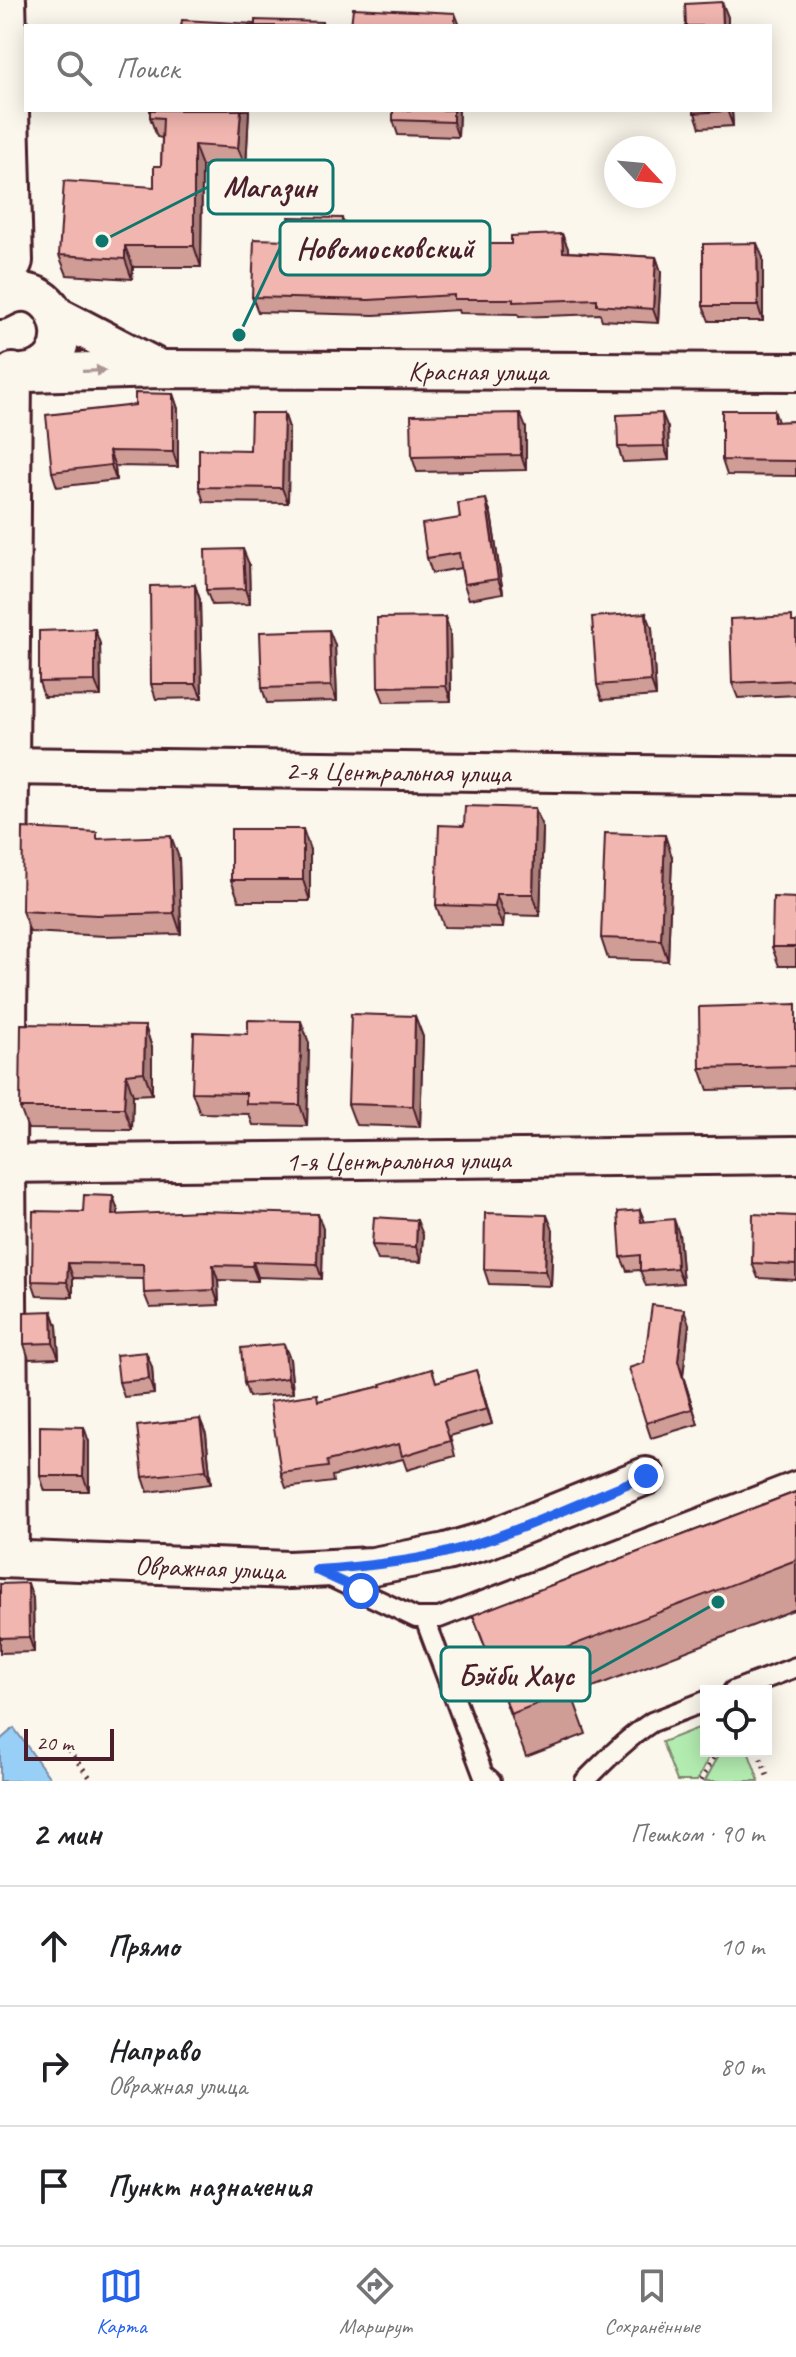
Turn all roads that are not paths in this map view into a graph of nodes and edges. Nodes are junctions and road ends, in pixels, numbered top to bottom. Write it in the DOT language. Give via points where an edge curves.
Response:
graph roads {
  1 [pos="7,0"];
  2 [pos="7,277"];
  3 [pos="0,300"];
  4 [pos="48,306"];
  5 [pos="160,369"];
  6 [pos="9,370"];
  7 [pos="796,372"];
  8 [pos="5,766"];
  9 [pos="796,776"];
  10 [pos="796,1155"];
  11 [pos="4,1164"];
  12 [pos="646,1476"];
  13 [pos="796,1481"];
  14 [pos="5,1559"];
  15 [pos="316,1570"];
  16 [pos="425,1619"];
  17 [pos="796,1667"];
  18 [pos="749,1685"];
  19 [pos="700,1703"];
  20 [pos="491,1781"];
  21 [pos="585,1781"];
  1 -- 2 [label="street"];
  2 -- 4 [label="street"];
  3 -- 4 [label="street" via="23,293"];
  4 -- 5 [label="street, Красная улица"];
  4 -- 6 [label="street" via="61,331 53,358 42,368"];
  6 -- 5 [label="street, Красная улица, one-way"];
  5 -- 7 [label="street, Красная улица"];
  6 -- 8 [label="street"];
  8 -- 9 [label="street, 2-я Центральная улица"];
  8 -- 11 [label="street"];
  10 -- 11 [label="street, 1-я Центральная улица"];
  11 -- 14 [label="street"];
  12 -- 15 [label="street, Овражная улица" via="446,1552"];
  13 -- 16 [label="lane"];
  14 -- 15 [label="street, Овражная улица"];
  15 -- 16 [label="lane"];
  16 -- 20 [label="lane" via="483,1774"];
  17 -- 18 [label="lane"];
  19 -- 21 [label="lane" via="644,1727"];
}
